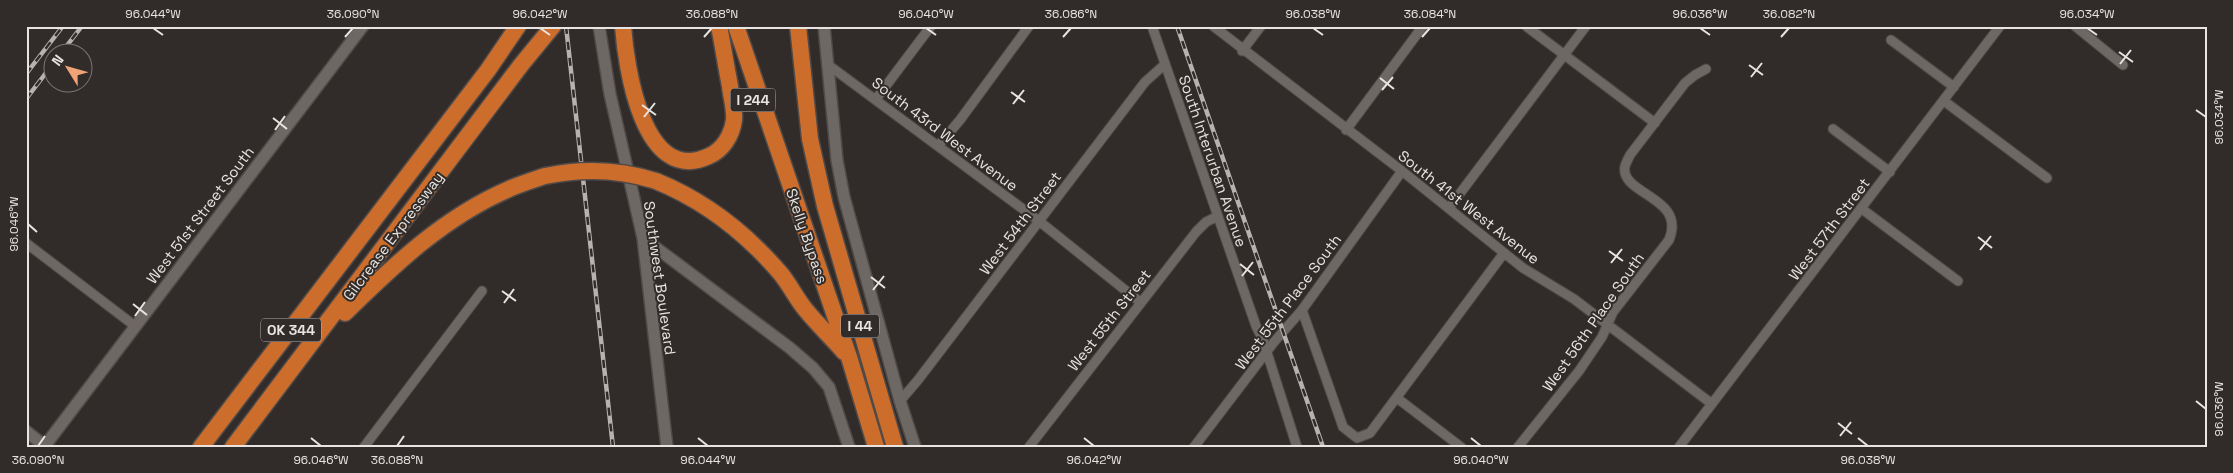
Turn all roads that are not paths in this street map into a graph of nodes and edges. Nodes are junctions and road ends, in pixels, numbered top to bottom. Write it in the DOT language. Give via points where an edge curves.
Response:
graph roads {
  1 [pos="363,26"];
  2 [pos="518,26"];
  3 [pos="553,26"];
  4 [pos="599,26"];
  5 [pos="623,26"];
  6 [pos="720,26"];
  7 [pos="736,26"];
  8 [pos="798,26"];
  9 [pos="824,26"];
  10 [pos="931,26"];
  11 [pos="1029,26"];
  12 [pos="1152,26"];
  13 [pos="1213,26"];
  14 [pos="1261,26"];
  15 [pos="1423,26"];
  16 [pos="1526,26"];
  17 [pos="1586,26"];
  18 [pos="2000,26"];
  19 [pos="2075,26"];
  20 [pos="1891,40"];
  21 [pos="1242,51"];
  22 [pos="1564,56"];
  23 [pos="827,64"];
  24 [pos="1164,65"];
  25 [pos="2123,65"];
  26 [pos="1706,69"];
  27 [pos="1954,87"];
  28 [pos="876,99"];
  29 [pos="1944,101"];
  30 [pos="1655,123"];
  31 [pos="1346,130"];
  32 [pos="1833,130"];
  33 [pos="938,146"];
  34 [pos="1402,171"];
  35 [pos="1890,172"];
  36 [pos="786,175"];
  37 [pos="2048,178"];
  38 [pos="1449,208"];
  39 [pos="1862,209"];
  40 [pos="1216,217"];
  41 [pos="1039,221"];
  42 [pos="642,238"];
  43 [pos="26,243"];
  44 [pos="1504,253"];
  45 [pos="1958,281"];
  46 [pos="482,291"];
  47 [pos="1140,302"];
  48 [pos="1302,310"];
  49 [pos="1607,324"];
  50 [pos="135,326"];
  51 [pos="305,352"];
  52 [pos="1266,352"];
  53 [pos="849,357"];
  54 [pos="1397,398"];
  55 [pos="900,401"];
  56 [pos="1712,404"];
  57 [pos="26,431"];
  58 [pos="45,446"];
  59 [pos="201,447"];
  60 [pos="233,447"];
  61 [pos="364,447"];
  62 [pos="667,447"];
  63 [pos="849,447"];
  64 [pos="876,447"];
  65 [pos="895,447"];
  66 [pos="915,447"];
  67 [pos="1029,447"];
  68 [pos="1194,447"];
  69 [pos="1297,447"];
  70 [pos="1461,447"];
  71 [pos="1518,447"];
  72 [pos="1679,447"];
  1 -- 50 [label="street, West 51st Street South"];
  2 -- 59 [label="highway, Gilcrease Expressway / OK 344" via="470,94"];
  3 -- 51 [label="highway, Gilcrease Expressway / OK 344"];
  4 -- 42 [label="street, Southwest Boulevard" via="610,94"];
  5 -- 6 [label="highway" via="631,82 652,137 671,156 696,160 712,155 725,144 733,128 734,112"];
  6 -- 36 [label="highway, I 244"];
  7 -- 36 [label="highway, Skelly Bypass / I 44"];
  8 -- 65 [label="highway, Skelly Bypass / I 44" via="808,121 821,187"];
  9 -- 23 [label="street"];
  10 -- 28 [label="street"];
  11 -- 33 [label="street"];
  12 -- 24 [label="street, South Interurban Avenue"];
  13 -- 21 [label="street, South 41st West Avenue"];
  14 -- 21 [label="street"];
  15 -- 31 [label="street"];
  16 -- 22 [label="street"];
  17 -- 22 [label="street"];
  18 -- 27 [label="street, West 57th Street"];
  19 -- 25 [label="street"];
  20 -- 27 [label="street"];
  21 -- 31 [label="street, South 41st West Avenue"];
  22 -- 30 [label="street"];
  22 -- 38 [label="street"];
  23 -- 28 [label="street, South 43rd West Avenue"];
  23 -- 55 [label="street" via="844,197"];
  24 -- 40 [label="street, South Interurban Avenue"];
  24 -- 41 [label="street, West 54th Street" via="1145,82"];
  26 -- 30 [label="street" via="1685,83"];
  27 -- 29 [label="street, West 57th Street"];
  28 -- 33 [label="street, South 43rd West Avenue"];
  29 -- 35 [label="street, West 57th Street"];
  29 -- 37 [label="street"];
  30 -- 49 [label="street, West 56th Place South" via="1630,155 1625,168 1634,185 1672,216 1669,240"];
  31 -- 34 [label="street, South 41st West Avenue"];
  32 -- 35 [label="street"];
  33 -- 41 [label="street, South 43rd West Avenue"];
  34 -- 38 [label="street, South 41st West Avenue"];
  34 -- 48 [label="street, West 55th Place South"];
  35 -- 39 [label="street, West 57th Street"];
  36 -- 53 [label="highway, Skelly Bypass / I 44"];
  38 -- 44 [label="street, South 41st West Avenue"];
  39 -- 45 [label="street"];
  39 -- 56 [label="street, West 57th Street"];
  40 -- 47 [label="street, West 55th Street" via="1196,232"];
  40 -- 52 [label="street, South Interurban Avenue"];
  41 -- 47 [label="street, South 43rd West Avenue"];
  41 -- 55 [label="street, West 54th Street"];
  42 -- 62 [label="street, Southwest Boulevard"];
  42 -- 63 [label="street" via="814,368 829,387"];
  43 -- 50 [label="street"];
  44 -- 49 [label="street, South 41st West Avenue"];
  44 -- 54 [label="street"];
  46 -- 61 [label="street"];
  47 -- 67 [label="street, West 55th Street"];
  48 -- 52 [label="street, West 55th Place South"];
  48 -- 54 [label="street" via="1343,427 1356,438 1370,433"];
  49 -- 56 [label="street, South 41st West Avenue"];
  49 -- 71 [label="street, West 56th Place South" via="1579,371"];
  50 -- 58 [label="street, West 51st Street South"];
  51 -- 53 [label="highway, bridge" via="398,261 428,236 483,202 509,188 545,176 600,170 656,181 693,199 726,221 754,245 804,308"];
  51 -- 60 [label="highway, Gilcrease Expressway / OK 344"];
  52 -- 68 [label="street, West 55th Place South"];
  52 -- 69 [label="street, South Interurban Avenue"];
  53 -- 64 [label="highway, Skelly Bypass / I 44"];
  54 -- 70 [label="street"];
  55 -- 66 [label="street"];
  56 -- 72 [label="street, West 57th Street"];
  57 -- 58 [label="street"];
}
